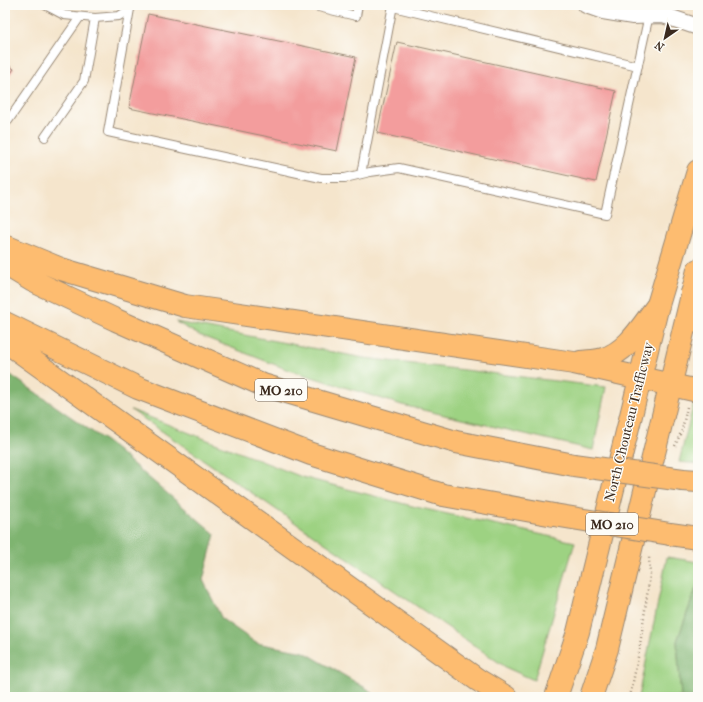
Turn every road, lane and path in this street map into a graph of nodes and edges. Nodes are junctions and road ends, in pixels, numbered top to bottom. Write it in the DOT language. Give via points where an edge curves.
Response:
graph roads {
  1 [pos="45,5"];
  2 [pos="310,5"];
  3 [pos="358,5"];
  4 [pos="586,5"];
  5 [pos="393,6"];
  6 [pos="132,7"];
  7 [pos="649,11"];
  8 [pos="80,17"];
  9 [pos="96,18"];
  10 [pos="698,27"];
  11 [pos="638,66"];
  12 [pos="8,121"];
  13 [pos="45,137"];
  14 [pos="698,171"];
  15 [pos="361,174"];
  16 [pos="5,246"];
  17 [pos="5,264"];
  18 [pos="698,270"];
  19 [pos="692,293"];
  20 [pos="658,305"];
  21 [pos="5,322"];
  22 [pos="698,322"];
  23 [pos="5,341"];
  24 [pos="574,363"];
  25 [pos="639,378"];
  26 [pos="671,386"];
  27 [pos="698,391"];
  28 [pos="691,481"];
  29 [pos="698,538"];
  30 [pos="506,697"];
  31 [pos="556,697"];
  32 [pos="591,697"];
  1 -- 8 [label="lane" via="64,16"];
  2 -- 3 [label="lane" via="356,16"];
  4 -- 7 [label="street" via="603,12"];
  5 -- 11 [label="lane"];
  5 -- 15 [label="lane"];
  6 -- 9 [label="lane" via="119,16"];
  6 -- 15 [label="lane" via="108,132 321,178 345,178"];
  7 -- 10 [label="street"];
  7 -- 11 [label="lane"];
  8 -- 9 [label="lane"];
  8 -- 12 [label="lane"];
  9 -- 13 [label="lane" via="84,81"];
  11 -- 15 [label="lane" via="605,214 399,168"];
  14 -- 20 [label="main road, North Chouteau Trafficway"];
  16 -- 24 [label="main road" via="61,269 185,306"];
  17 -- 28 [label="main road, MO 210, bridge" via="33,281 116,320 263,385 456,442 574,465"];
  18 -- 19 [label="main road"];
  19 -- 22 [label="main road"];
  19 -- 26 [label="main road"];
  20 -- 24 [label="main road" via="631,340 617,353 603,359"];
  20 -- 25 [label="main road, North Chouteau Trafficway"];
  21 -- 29 [label="main road, MO 210, bridge" via="138,388 311,454 443,495"];
  23 -- 30 [label="main road" via="478,680"];
  24 -- 25 [label="main road"];
  25 -- 26 [label="main road"];
  25 -- 31 [label="main road, North Chouteau Trafficway" via="578,632"];
  26 -- 27 [label="main road"];
  26 -- 32 [label="main road" via="607,649"];
}
